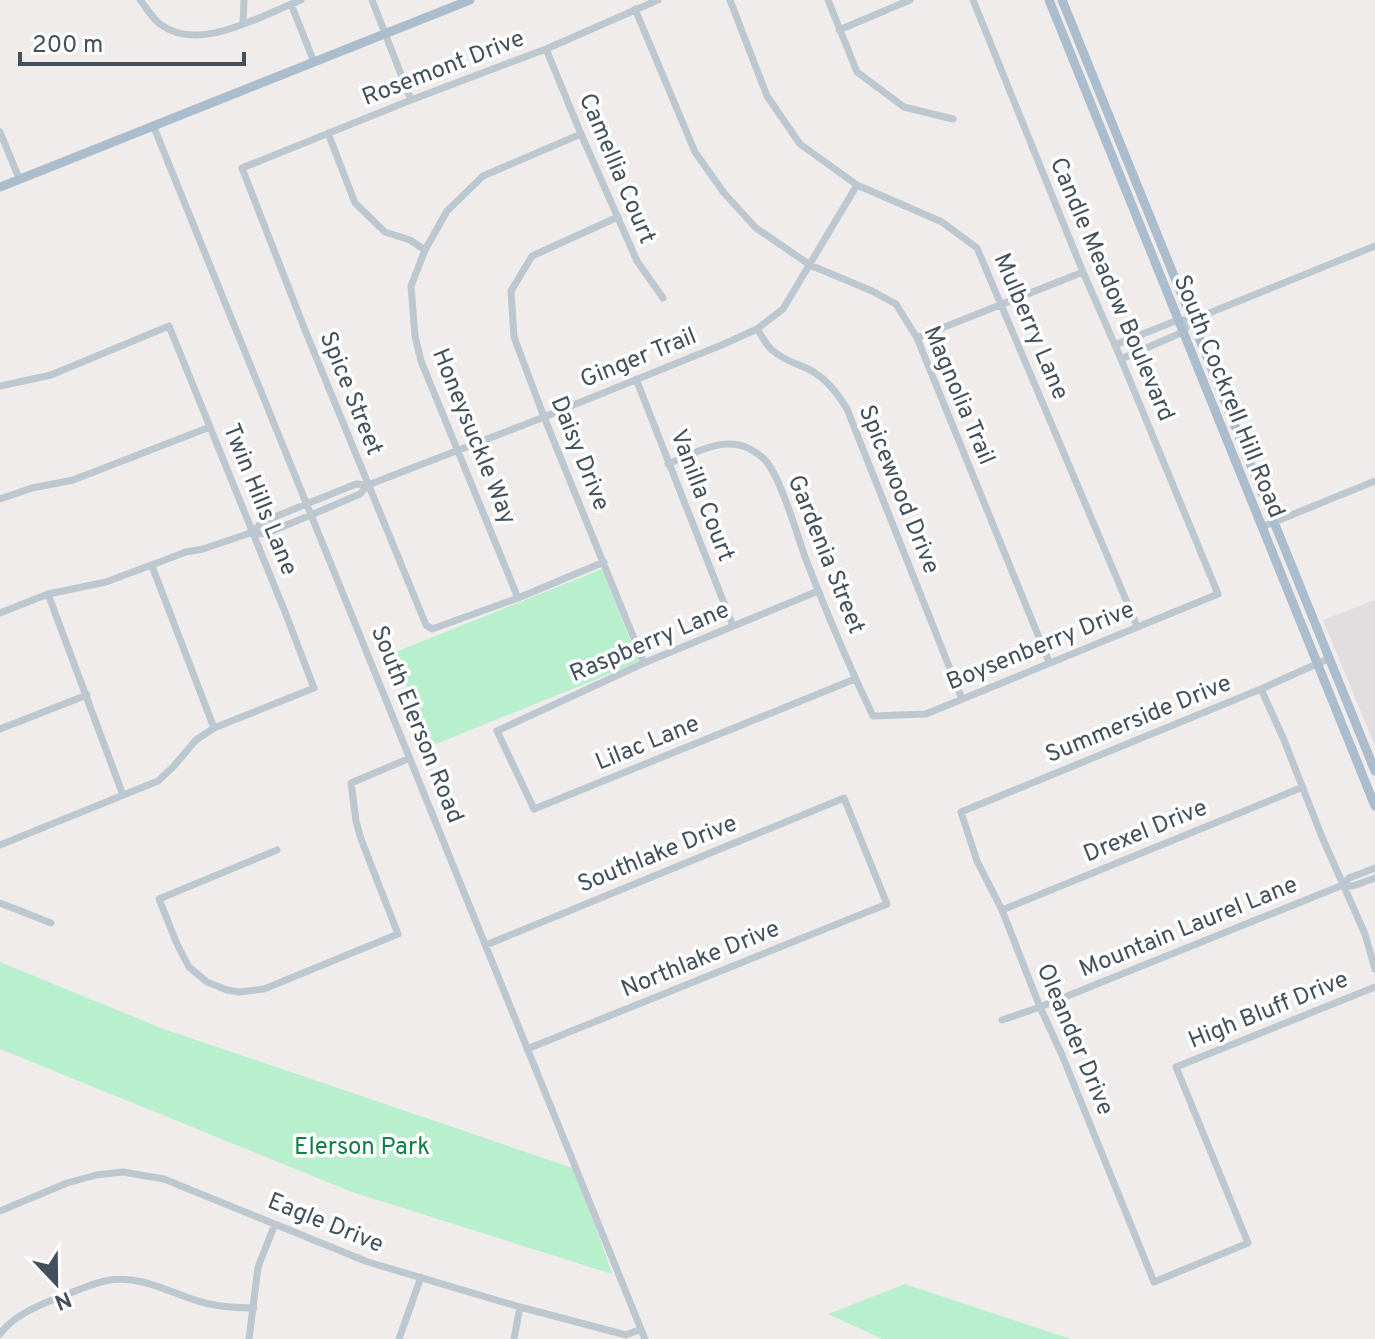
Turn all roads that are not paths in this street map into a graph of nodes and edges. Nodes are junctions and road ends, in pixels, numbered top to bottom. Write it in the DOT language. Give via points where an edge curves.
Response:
graph roads {
  1 [pos="140,0"];
  2 [pos="244,0"];
  3 [pos="301,0"];
  4 [pos="372,0"];
  5 [pos="470,0"];
  6 [pos="658,0"];
  7 [pos="730,0"];
  8 [pos="828,0"];
  9 [pos="910,0"];
  10 [pos="973,0"];
  11 [pos="1049,0"];
  12 [pos="1062,0"];
  13 [pos="291,4"];
  14 [pos="635,9"];
  15 [pos="243,24"];
  16 [pos="839,30"];
  17 [pos="385,34"];
  18 [pos="546,49"];
  19 [pos="314,62"];
  20 [pos="411,100"];
  21 [pos="953,119"];
  22 [pos="153,125"];
  23 [pos="0,132"];
  24 [pos="328,133"];
  25 [pos="581,134"];
  26 [pos="1119,141"];
  27 [pos="1108,145"];
  28 [pos="242,168"];
  29 [pos="19,178"];
  30 [pos="857,185"];
  31 [pos="0,187"];
  32 [pos="618,217"];
  33 [pos="1375,246"];
  34 [pos="425,250"];
  35 [pos="810,265"];
  36 [pos="1083,272"];
  37 [pos="663,298"];
  38 [pos="1002,304"];
  39 [pos="1178,320"];
  40 [pos="1192,320"];
  41 [pos="757,329"];
  42 [pos="1183,332"];
  43 [pos="917,338"];
  44 [pos="1115,345"];
  45 [pos="1121,359"];
  46 [pos="636,379"];
  47 [pos="0,386"];
  48 [pos="544,417"];
  49 [pos="210,427"];
  50 [pos="458,450"];
  51 [pos="668,464"];
  52 [pos="1375,481"];
  53 [pos="368,485"];
  54 [pos="0,499"];
  55 [pos="306,504"];
  56 [pos="311,515"];
  57 [pos="1274,522"];
  58 [pos="1262,527"];
  59 [pos="253,532"];
  60 [pos="604,562"];
  61 [pos="152,566"];
  62 [pos="818,591"];
  63 [pos="48,594"];
  64 [pos="1218,594"];
  65 [pos="518,598"];
  66 [pos="0,613"];
  67 [pos="733,626"];
  68 [pos="1137,626"];
  69 [pos="1330,658"];
  70 [pos="1049,662"];
  71 [pos="644,663"];
  72 [pos="1317,664"];
  73 [pos="855,679"];
  74 [pos="1261,689"];
  75 [pos="87,695"];
  76 [pos="962,699"];
  77 [pos="873,716"];
  78 [pos="214,728"];
  79 [pos="0,729"];
  80 [pos="497,731"];
  81 [pos="410,758"];
  82 [pos="1375,771"];
  83 [pos="1303,787"];
  84 [pos="123,795"];
  85 [pos="844,798"];
  86 [pos="1375,806"];
  87 [pos="961,812"];
  88 [pos="0,845"];
  89 [pos="277,850"];
  90 [pos="1375,868"];
  91 [pos="1375,878"];
  92 [pos="1343,885"];
  93 [pos="0,903"];
  94 [pos="1002,910"];
  95 [pos="51,923"];
  96 [pos="486,945"];
  97 [pos="1375,969"];
  98 [pos="1375,987"];
  99 [pos="1040,1007"];
  100 [pos="1002,1020"];
  101 [pos="527,1049"];
  102 [pos="0,1211"];
  103 [pos="275,1224"];
  104 [pos="421,1277"];
  105 [pos="1154,1282"];
  106 [pos="520,1307"];
  107 [pos="254,1308"];
  108 [pos="641,1329"];
  109 [pos="0,1334"];
  110 [pos="249,1339"];
  111 [pos="399,1339"];
  112 [pos="514,1339"];
  113 [pos="645,1339"];
  1 -- 15 [label="street" via="160,24 184,35"];
  2 -- 15 [label="street"];
  3 -- 13 [label="street"];
  4 -- 17 [label="street"];
  5 -- 17 [label="main road"];
  6 -- 14 [label="street, Rosemont Drive"];
  7 -- 30 [label="street, Mulberry Lane" via="767,96 800,144"];
  8 -- 16 [label="street"];
  9 -- 16 [label="street"];
  10 -- 36 [label="street, Candle Meadow Boulevard"];
  11 -- 27 [label="main road, South Cockrell Hill Road"];
  12 -- 26 [label="main road, South Cockrell Hill Road"];
  13 -- 15 [label="street"];
  13 -- 19 [label="street"];
  14 -- 18 [label="street, Rosemont Drive"];
  14 -- 35 [label="street, Magnolia Trail" via="695,152 756,228"];
  16 -- 21 [label="street" via="857,72 904,107"];
  17 -- 19 [label="main road"];
  17 -- 20 [label="street"];
  18 -- 20 [label="street, Rosemont Drive"];
  18 -- 25 [label="street, Camellia Court"];
  19 -- 22 [label="main road"];
  20 -- 24 [label="street, Rosemont Drive"];
  22 -- 29 [label="main road"];
  22 -- 55 [label="street, South Elerson Road"];
  23 -- 29 [label="street"];
  24 -- 28 [label="street, Rosemont Drive"];
  24 -- 34 [label="street" via="355,203 385,232"];
  25 -- 32 [label="street, Camellia Court"];
  25 -- 34 [label="street, Honeysuckle Way" via="483,176 447,211"];
  26 -- 27 [label="main road"];
  26 -- 40 [label="main road, South Cockrell Hill Road"];
  27 -- 39 [label="main road, South Cockrell Hill Road"];
  28 -- 53 [label="street, Spice Street"];
  29 -- 31 [label="main road"];
  30 -- 35 [label="street, Ginger Trail"];
  30 -- 38 [label="street, Mulberry Lane" via="942,222 977,248"];
  32 -- 37 [label="street, Camellia Court" via="637,261"];
  32 -- 48 [label="street, Daisy Drive" via="532,256 511,291 514,337"];
  33 -- 40 [label="street"];
  34 -- 50 [label="street, Honeysuckle Way" via="411,286 415,336"];
  35 -- 41 [label="street, Ginger Trail" via="783,309"];
  35 -- 43 [label="street, Magnolia Trail" via="896,304"];
  36 -- 38 [label="street"];
  36 -- 44 [label="street, Candle Meadow Boulevard"];
  38 -- 43 [label="street"];
  38 -- 68 [label="street, Mulberry Lane"];
  39 -- 40 [label="street"];
  39 -- 42 [label="main road, South Cockrell Hill Road"];
  39 -- 44 [label="street"];
  40 -- 42 [label="street"];
  40 -- 57 [label="main road, South Cockrell Hill Road"];
  41 -- 46 [label="street, Ginger Trail"];
  41 -- 76 [label="street, Spicewood Drive" via="782,358 824,379 847,409"];
  42 -- 45 [label="street"];
  42 -- 58 [label="main road, South Cockrell Hill Road"];
  43 -- 70 [label="street, Magnolia Trail"];
  44 -- 45 [label="street, Candle Meadow Boulevard"];
  45 -- 64 [label="street, Candle Meadow Boulevard"];
  46 -- 48 [label="street, Ginger Trail"];
  46 -- 51 [label="street, Vanilla Court"];
  47 -- 49 [label="street, Twin Hills Lane" via="51,375 169,326"];
  48 -- 50 [label="street, Ginger Trail"];
  48 -- 60 [label="street, Daisy Drive"];
  49 -- 54 [label="street" via="73,480"];
  49 -- 59 [label="street, Twin Hills Lane"];
  50 -- 53 [label="street, Ginger Trail"];
  50 -- 65 [label="street, Honeysuckle Way"];
  51 -- 62 [label="street, Gardenia Street" via="725,444 749,449 765,460"];
  51 -- 67 [label="street, Vanilla Court"];
  52 -- 57 [label="street"];
  53 -- 55 [label="street, Ginger Trail" via="356,484"];
  53 -- 56 [label="street, Ginger Trail" via="360,494"];
  53 -- 65 [label="street, Spice Street" via="426,625 432,629"];
  55 -- 56 [label="street, South Elerson Road"];
  55 -- 59 [label="street, Ginger Trail" via="262,522"];
  56 -- 59 [label="street, Ginger Trail" via="265,534"];
  56 -- 81 [label="street, South Elerson Road"];
  57 -- 58 [label="street"];
  57 -- 69 [label="main road, South Cockrell Hill Road"];
  58 -- 72 [label="main road, South Cockrell Hill Road"];
  59 -- 61 [label="street, Ginger Trail"];
  59 -- 78 [label="street, Twin Hills Lane" via="314,688"];
  60 -- 65 [label="street"];
  60 -- 71 [label="street, Daisy Drive"];
  61 -- 63 [label="street, Ginger Trail"];
  61 -- 78 [label="street"];
  62 -- 67 [label="street, Raspberry Lane"];
  62 -- 73 [label="street, Gardenia Street"];
  63 -- 66 [label="street, Ginger Trail"];
  63 -- 75 [label="street"];
  64 -- 68 [label="street, Boysenberry Drive"];
  67 -- 71 [label="street, Raspberry Lane"];
  68 -- 70 [label="street, Boysenberry Drive"];
  69 -- 72 [label="street, Summerside Drive"];
  69 -- 82 [label="main road, South Cockrell Hill Road"];
  70 -- 76 [label="street, Boysenberry Drive"];
  71 -- 80 [label="street, Raspberry Lane"];
  72 -- 74 [label="street, Summerside Drive"];
  72 -- 86 [label="main road, South Cockrell Hill Road"];
  73 -- 77 [label="street, Gardenia Street"];
  73 -- 80 [label="street, Lilac Lane" via="534,809"];
  74 -- 83 [label="street"];
  74 -- 87 [label="street, Summerside Drive"];
  75 -- 79 [label="street"];
  75 -- 84 [label="street"];
  76 -- 77 [label="street, Boysenberry Drive" via="926,714"];
  78 -- 84 [label="street" via="158,781"];
  81 -- 89 [label="street" via="351,783 361,839 398,934 264,989 239,992 217,986 189,967 159,899"];
  81 -- 96 [label="street, South Elerson Road"];
  83 -- 92 [label="street"];
  83 -- 94 [label="street, Drexel Drive"];
  84 -- 88 [label="street"];
  85 -- 96 [label="street, Southlake Drive"];
  85 -- 101 [label="street, Northlake Drive" via="887,904"];
  87 -- 94 [label="street, Oleander Drive" via="977,861"];
  90 -- 92 [label="street, Mountain Laurel Lane"];
  91 -- 92 [label="street, Mountain Laurel Lane"];
  92 -- 97 [label="street"];
  92 -- 99 [label="street, Mountain Laurel Lane"];
  93 -- 95 [label="street"];
  94 -- 99 [label="street, Oleander Drive"];
  96 -- 101 [label="street, South Elerson Road"];
  98 -- 105 [label="street, High Bluff Drive" via="1176,1067 1248,1243"];
  99 -- 100 [label="street, Mountain Laurel Lane"];
  99 -- 105 [label="street, Oleander Drive"];
  101 -- 108 [label="street, South Elerson Road"];
  102 -- 103 [label="street, Eagle Drive" via="67,1183 123,1172 164,1179"];
  103 -- 104 [label="street, Eagle Drive"];
  103 -- 107 [label="street" via="258,1267"];
  104 -- 106 [label="street, Eagle Drive"];
  104 -- 111 [label="street"];
  106 -- 108 [label="street, Eagle Drive" via="626,1335"];
  106 -- 112 [label="street"];
  107 -- 109 [label="street" via="202,1303 132,1279 110,1280 32,1309"];
  107 -- 110 [label="street"];
  108 -- 113 [label="street, South Elerson Road"];
}
